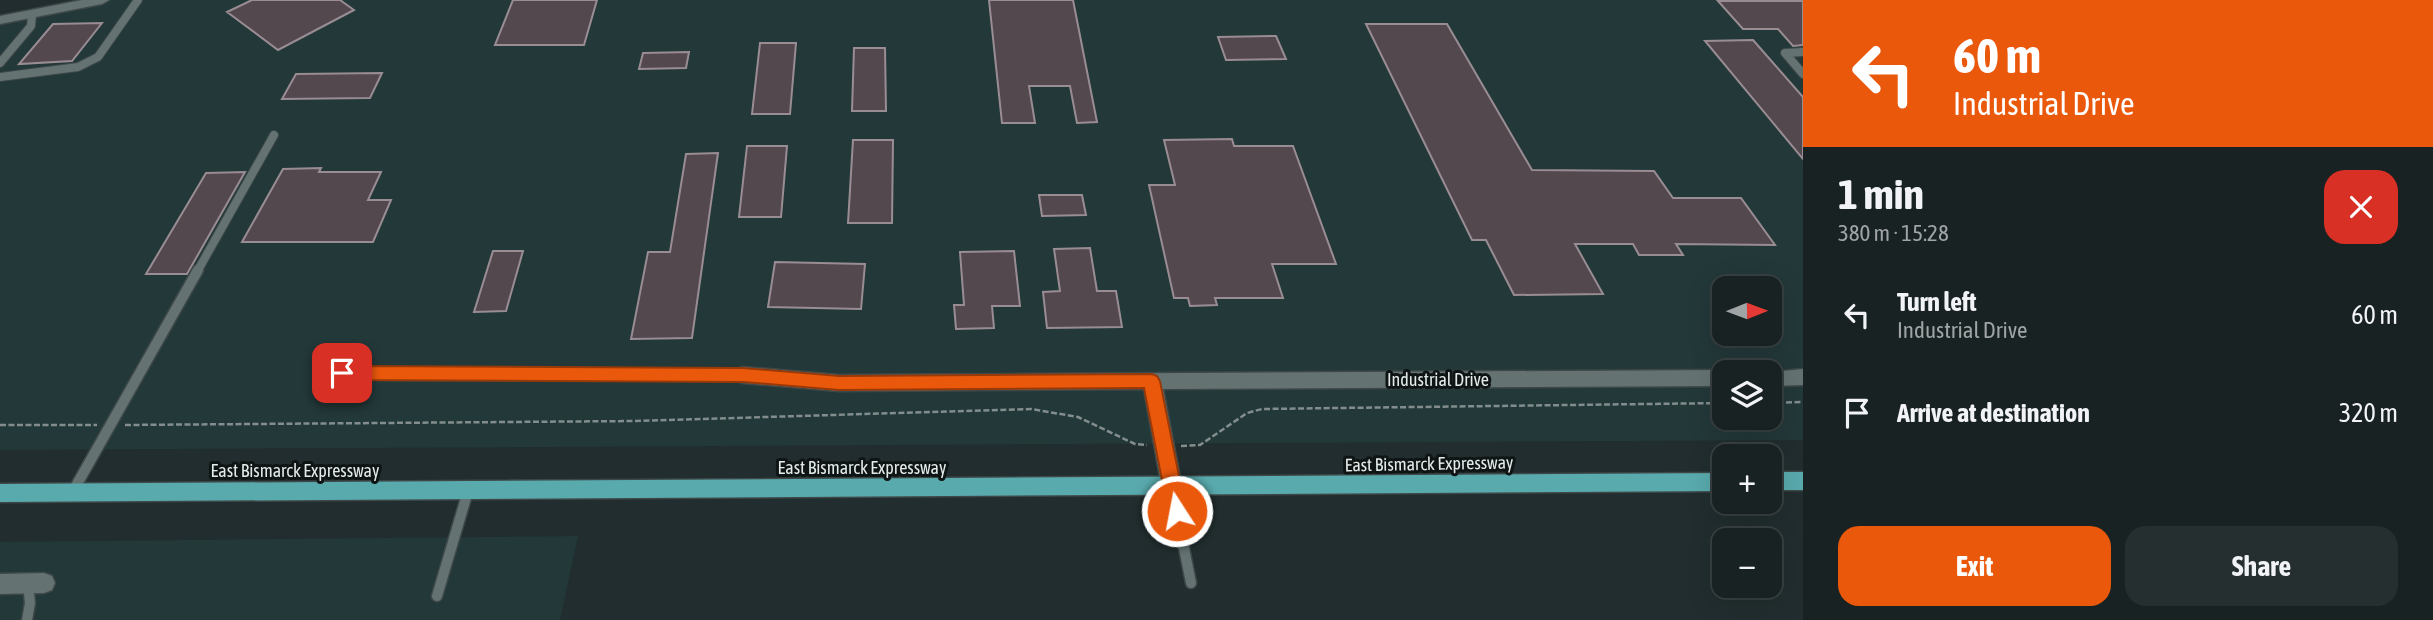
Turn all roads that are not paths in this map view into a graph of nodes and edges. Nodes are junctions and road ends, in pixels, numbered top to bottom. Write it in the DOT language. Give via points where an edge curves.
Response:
graph roads {
  1 [pos="102,0"];
  2 [pos="138,0"];
  3 [pos="32,15"];
  4 [pos="0,20"];
  5 [pos="1803,52"];
  6 [pos="0,63"];
  7 [pos="1803,74"];
  8 [pos="0,76"];
  9 [pos="274,135"];
  10 [pos="319,372"];
  11 [pos="743,375"];
  12 [pos="1782,377"];
  13 [pos="1803,377"];
  14 [pos="1712,378"];
  15 [pos="1152,381"];
  16 [pos="1782,481"];
  17 [pos="1803,481"];
  18 [pos="1712,482"];
  19 [pos="1172,488"];
  20 [pos="468,491"];
  21 [pos="71,493"];
  22 [pos="0,494"];
  23 [pos="1191,583"];
  24 [pos="0,584"];
  25 [pos="36,584"];
  26 [pos="437,596"];
  27 [pos="27,620"];
  1 -- 3 [label="street"];
  2 -- 8 [label="lane" via="98,57 78,67"];
  3 -- 4 [label="street"];
  3 -- 6 [label="lane" via="31,26"];
  5 -- 7 [label="lane" via="1785,53"];
  9 -- 21 [label="lane"];
  10 -- 11 [label="lane, Industrial Drive"];
  11 -- 15 [label="street, Industrial Drive" via="839,383"];
  12 -- 13 [label="street"];
  14 -- 15 [label="street, Industrial Drive"];
  15 -- 19 [label="street"];
  16 -- 17 [label="main road"];
  18 -- 19 [label="main road, East Bismarck Expressway"];
  19 -- 20 [label="main road, East Bismarck Expressway"];
  19 -- 23 [label="lane"];
  20 -- 21 [label="main road, East Bismarck Expressway"];
  20 -- 26 [label="lane"];
  21 -- 22 [label="main road, East Bismarck Expressway"];
  24 -- 25 [label="street"];
  25 -- 27 [label="lane"];
}
